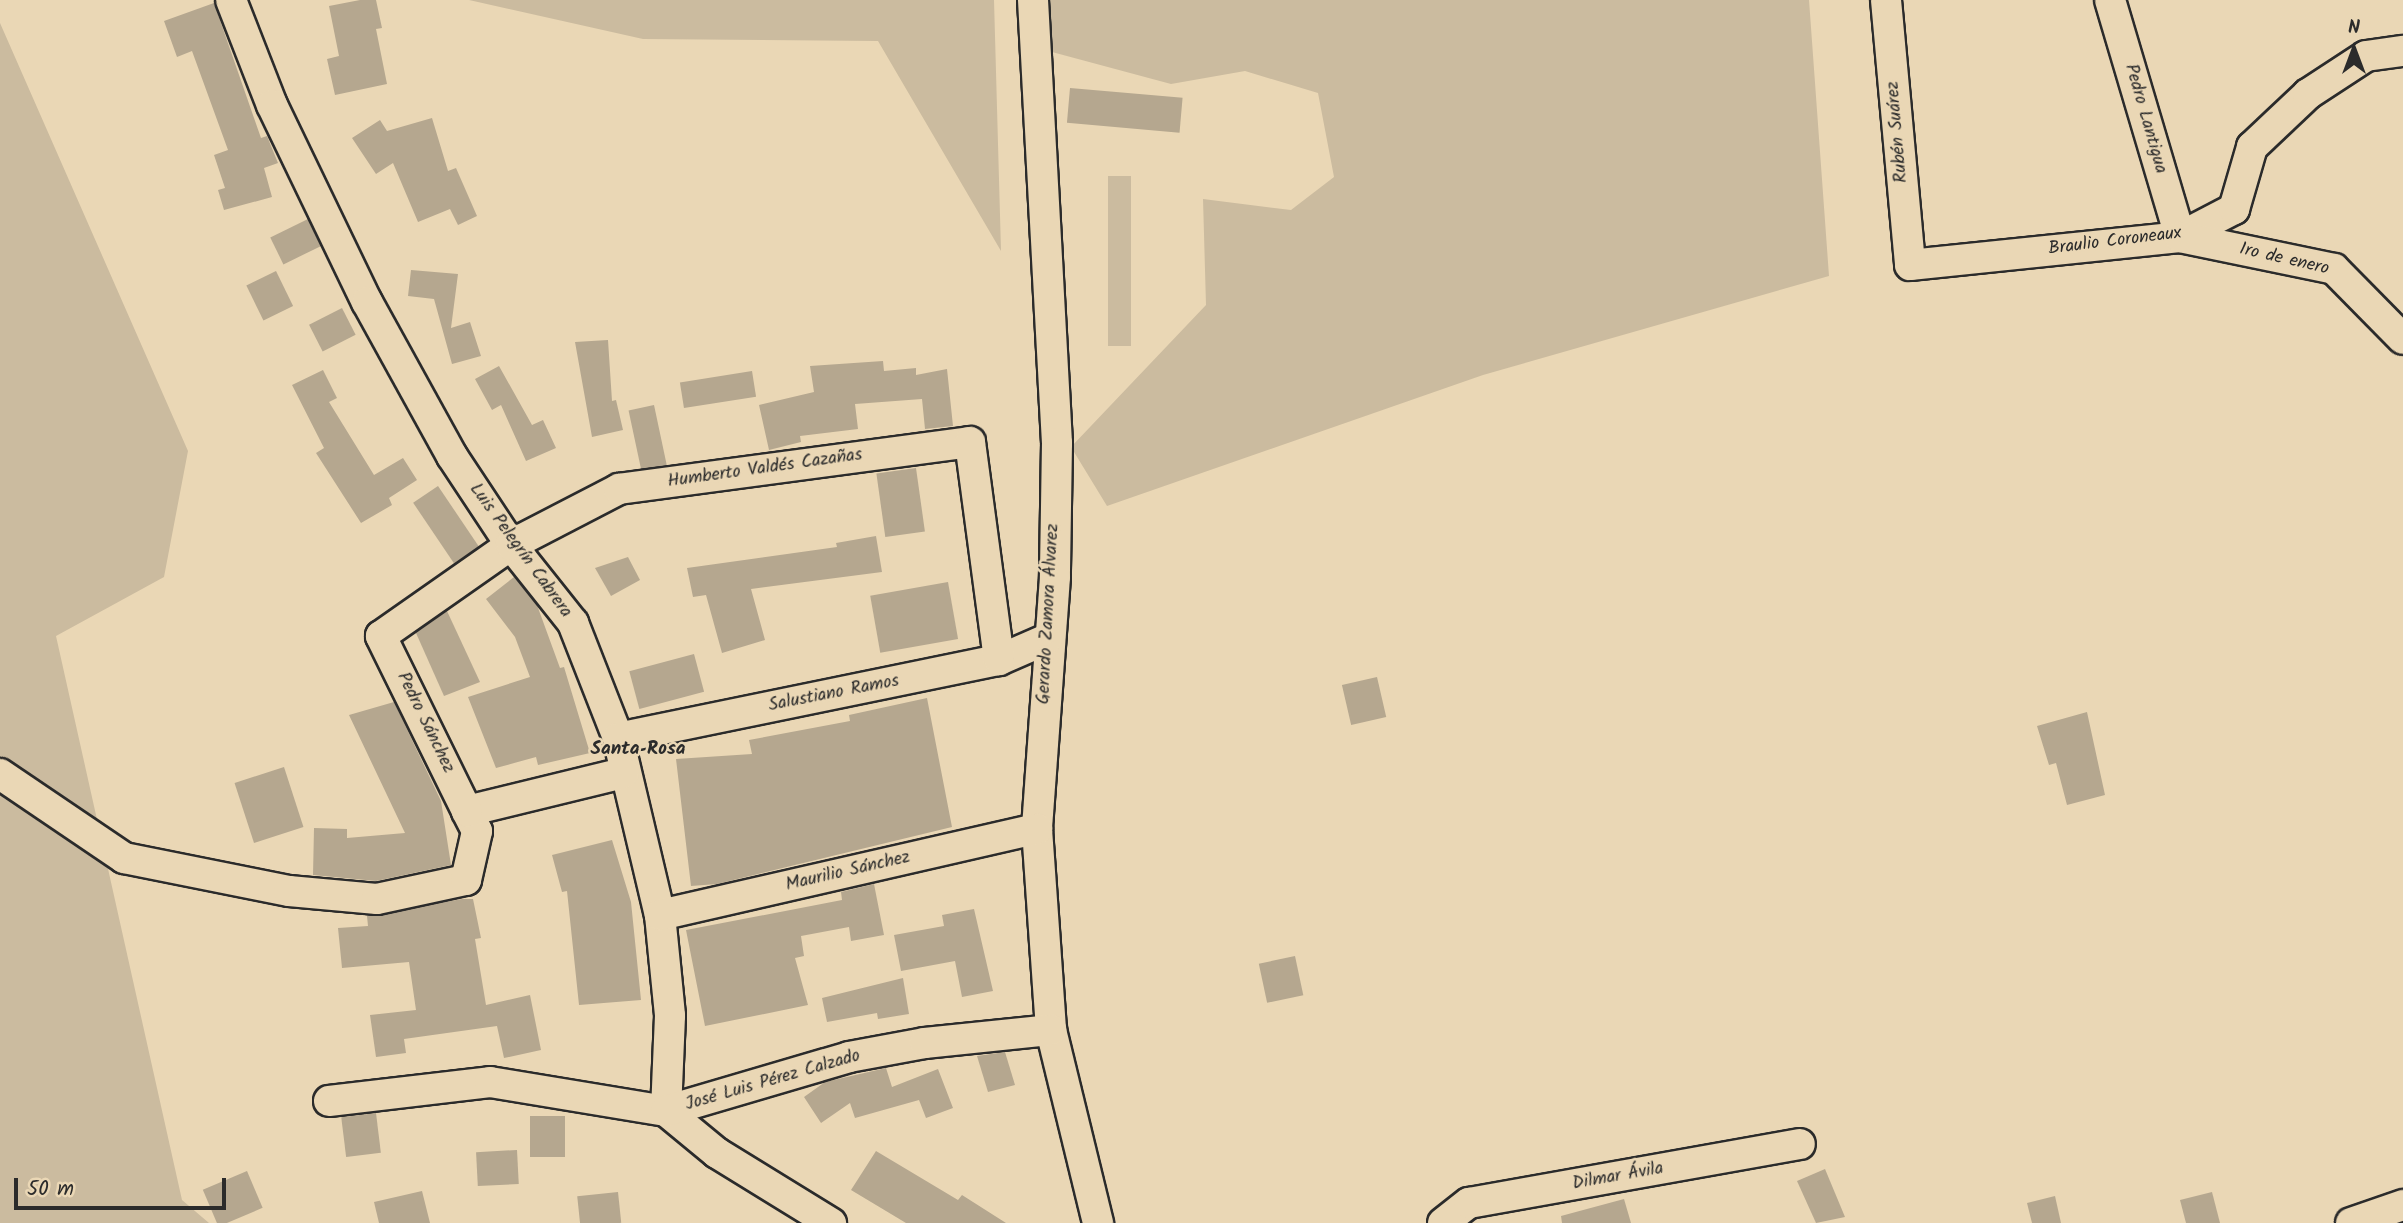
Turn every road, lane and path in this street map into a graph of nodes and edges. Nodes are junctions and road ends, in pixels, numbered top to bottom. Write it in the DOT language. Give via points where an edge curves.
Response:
graph roads {
  1 [pos="231,0"];
  2 [pos="1033,0"];
  3 [pos="1886,0"];
  4 [pos="2110,0"];
  5 [pos="2403,51"];
  6 [pos="2180,237"];
  7 [pos="1910,265"];
  8 [pos="2403,339"];
  9 [pos="512,545"];
  10 [pos="381,636"];
  11 [pos="1047,639"];
  12 [pos="999,660"];
  13 [pos="618,738"];
  14 [pos="623,773"];
  15 [pos="0,774"];
  16 [pos="467,811"];
  17 [pos="1037,829"];
  18 [pos="660,915"];
  19 [pos="1051,1030"];
  20 [pos="329,1101"];
  21 [pos="666,1111"];
  22 [pos="1800,1144"];
  23 [pos="2403,1205"];
  24 [pos="831,1223"];
  25 [pos="1098,1223"];
  26 [pos="1443,1223"];
  27 [pos="2350,1223"];
  1 -- 9 [label="street, Luis Pelegrín Cabrera" via="272,105 367,302 452,456"];
  2 -- 11 [label="street, Gerardo Zamora Álvarez" via="1057,443 1055,577"];
  3 -- 7 [label="street, Rubén Suárez"];
  4 -- 6 [label="street, Pedro Lantigua"];
  5 -- 6 [label="street, Braulio Coroneaux" via="2366,56 2308,94 2252,148 2234,209"];
  6 -- 7 [label="street, Braulio Coroneaux"];
  6 -- 8 [label="street, 1ro de enero" via="2334,269"];
  9 -- 10 [label="street, Humberto Valdés Cazañas"];
  9 -- 12 [label="street, Humberto Valdés Cazañas" via="619,489 970,442"];
  9 -- 13 [label="street, Luis Pelegrín Cabrera" via="573,623"];
  10 -- 16 [label="street, Pedro Sánchez"];
  11 -- 12 [label="street, Salustiano Ramos"];
  11 -- 17 [label="street, Gerardo Zamora Álvarez"];
  12 -- 13 [label="street, Salustiano Ramos"];
  13 -- 14 [label="street, Luis Pelegrín Cabrera"];
  14 -- 16 [label="street"];
  14 -- 18 [label="street, Luis Pelegrín Cabrera"];
  15 -- 16 [label="street" via="124,858 289,891 377,899 466,880 477,831"];
  17 -- 18 [label="street, Maurilio Sánchez"];
  17 -- 19 [label="street, Gerardo Zamora Álvarez"];
  18 -- 21 [label="street, Luis Pelegrín Cabrera" via="670,1016"];
  19 -- 21 [label="street, José Luis Pérez Calzado" via="925,1042 849,1057"];
  19 -- 25 [label="street, Gerardo Zamora Álvarez"];
  20 -- 21 [label="street, José Luis Pérez Calzado" via="490,1082"];
  21 -- 24 [label="street" via="717,1153"];
  22 -- 26 [label="street, Dilmar Ávila" via="1469,1203"];
  23 -- 27 [label="street"];
}
